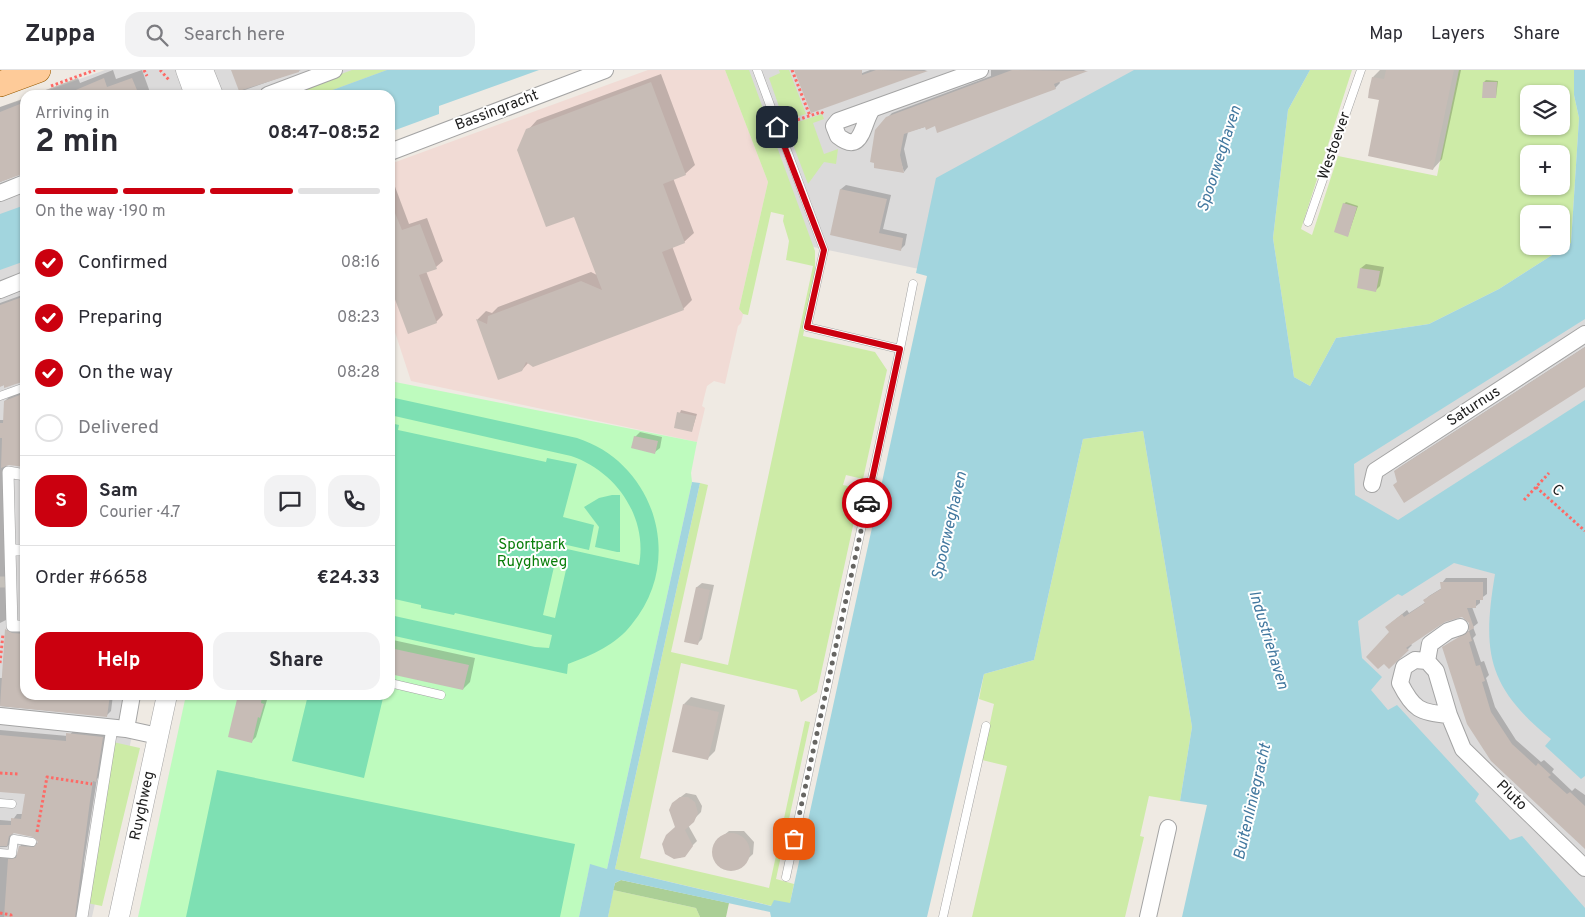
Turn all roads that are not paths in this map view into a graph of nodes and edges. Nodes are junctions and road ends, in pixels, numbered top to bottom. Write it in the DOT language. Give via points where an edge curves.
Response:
graph roads {
  1 [pos="186,70"];
  2 [pos="203,70"];
  3 [pos="334,70"];
  4 [pos="605,70"];
  5 [pos="757,70"];
  6 [pos="980,70"];
  7 [pos="1361,70"];
  8 [pos="41,79"];
  9 [pos="0,84"];
  10 [pos="193,90"];
  11 [pos="211,90"];
  12 [pos="281,90"];
  13 [pos="871,111"];
  14 [pos="395,150"];
  15 [pos="20,185"];
  16 [pos="0,193"];
  17 [pos="1308,222"];
  18 [pos="20,282"];
  19 [pos="913,284"];
  20 [pos="0,290"];
  21 [pos="1585,334"];
  22 [pos="900,349"];
  23 [pos="20,389"];
  24 [pos="0,396"];
  25 [pos="20,474"];
  26 [pos="1372,484"];
  27 [pos="10,550"];
  28 [pos="20,550"];
  29 [pos="20,626"];
  30 [pos="1460,627"];
  31 [pos="1427,661"];
  32 [pos="395,684"];
  33 [pos="441,695"];
  34 [pos="130,700"];
  35 [pos="166,700"];
  36 [pos="1449,715"];
  37 [pos="0,716"];
  38 [pos="986,726"];
  39 [pos="119,729"];
  40 [pos="158,736"];
  41 [pos="0,803"];
  42 [pos="12,804"];
  43 [pos="1168,828"];
  44 [pos="32,842"];
  45 [pos="0,853"];
  46 [pos="1585,868"];
  47 [pos="786,877"];
  48 [pos="82,917"];
  49 [pos="119,917"];
  50 [pos="943,917"];
  51 [pos="1148,917"];
  1 -- 10 [label="street"];
  2 -- 11 [label="street"];
  3 -- 12 [label="street"];
  4 -- 14 [label="street, Bassingracht"];
  5 -- 22 [label="lane" via="824,250 807,327"];
  6 -- 13 [label="street"];
  7 -- 17 [label="lane, Westoever"];
  8 -- 9 [label="main road"];
  15 -- 16 [label="street"];
  18 -- 20 [label="street"];
  19 -- 22 [label="lane"];
  21 -- 26 [label="street, Saturnus" via="1374,471"];
  22 -- 47 [label="lane"];
  23 -- 24 [label="lane"];
  25 -- 27 [label="street" via="8,472"];
  27 -- 28 [label="street"];
  27 -- 29 [label="street" via="8,582 12,626"];
  30 -- 31 [label="street" via="1430,644"];
  31 -- 36 [label="street, Pluto" via="1436,671"];
  31 -- 36 [label="street" via="1415,660 1404,667 1400,683 1410,702 1430,714"];
  32 -- 33 [label="lane"];
  34 -- 39 [label="street"];
  35 -- 40 [label="street, Ruyghweg"];
  36 -- 46 [label="street, Pluto" via="1463,748"];
  37 -- 39 [label="street"];
  38 -- 50 [label="lane"];
  39 -- 40 [label="street"];
  39 -- 48 [label="street" via="102,786"];
  40 -- 49 [label="street, Ruyghweg"];
  41 -- 42 [label="lane"];
  43 -- 51 [label="street"];
  44 -- 45 [label="lane" via="14,839 12,854"];
}
